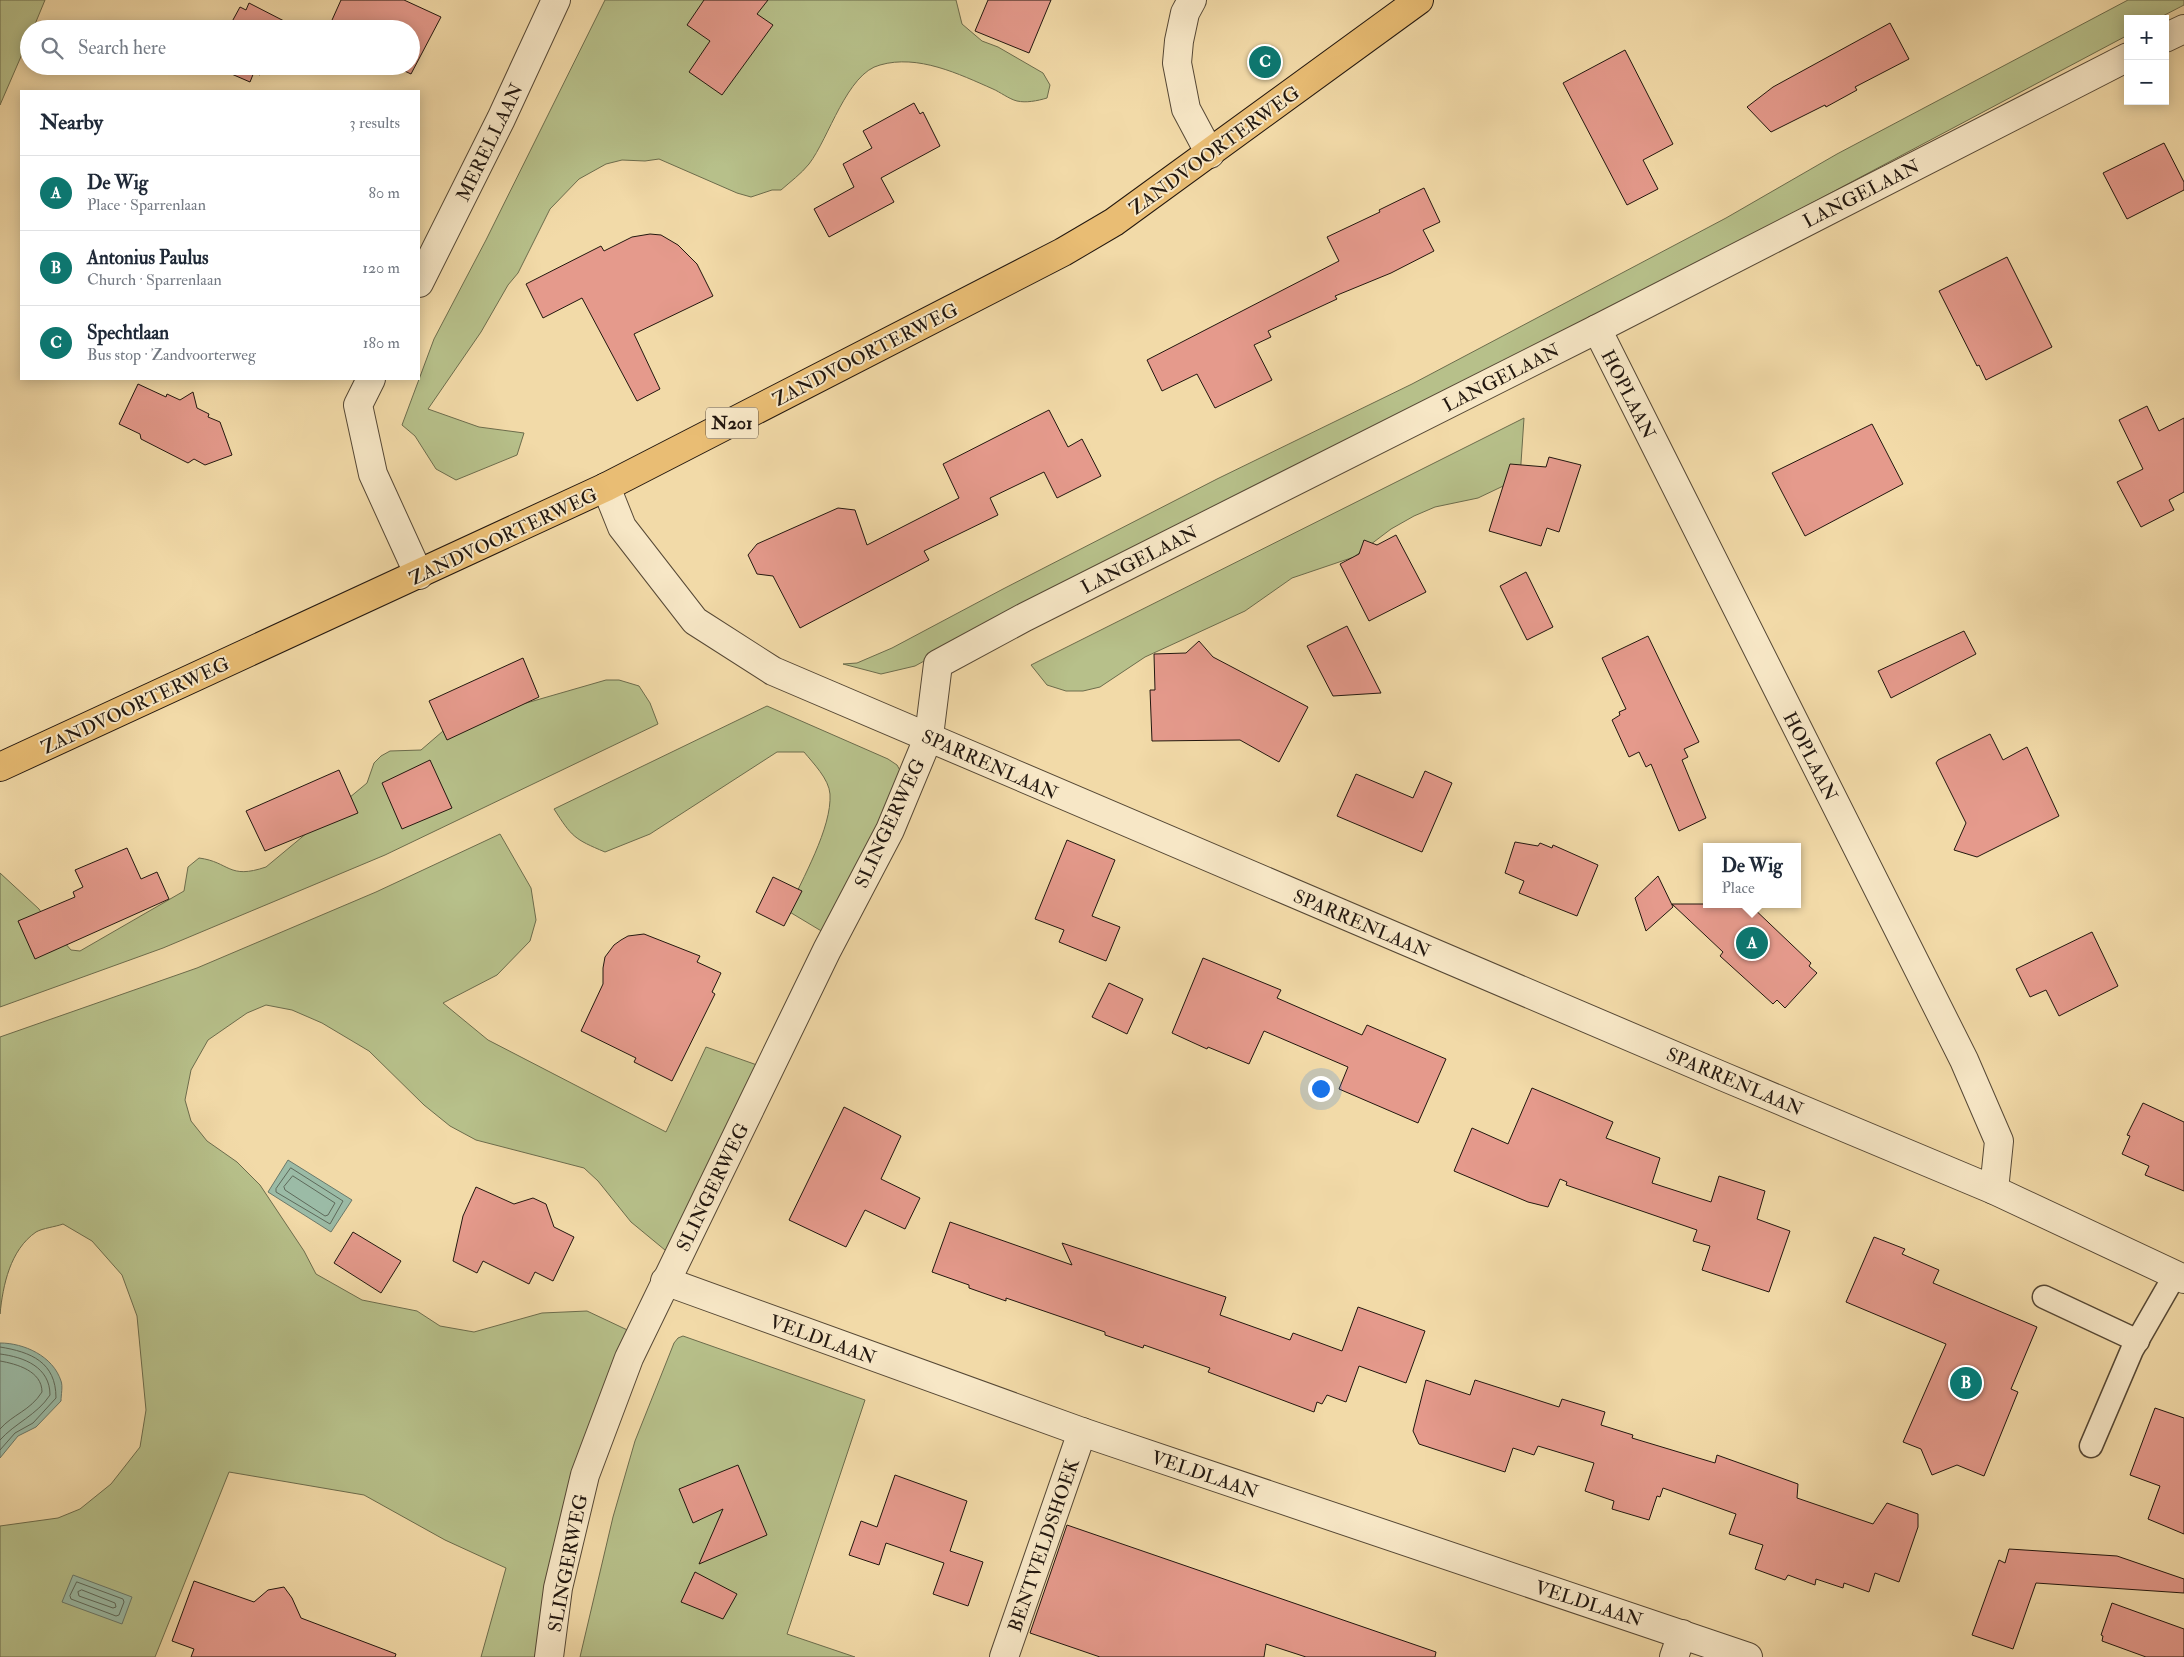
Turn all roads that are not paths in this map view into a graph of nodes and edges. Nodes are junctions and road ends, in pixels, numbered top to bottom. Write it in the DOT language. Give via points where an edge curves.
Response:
graph roads {
  1 [pos="556,0"];
  2 [pos="1192,0"];
  3 [pos="1419,0"];
  4 [pos="2184,29"];
  5 [pos="2169,36"];
  6 [pos="2124,60"];
  7 [pos="1210,154"];
  8 [pos="420,281"];
  9 [pos="1597,329"];
  10 [pos="370,380"];
  11 [pos="606,487"];
  12 [pos="419,575"];
  13 [pos="928,736"];
  14 [pos="0,767"];
  15 [pos="1994,1190"];
  16 [pos="2180,1277"];
  17 [pos="665,1282"];
  18 [pos="2044,1297"];
  19 [pos="2138,1340"];
  20 [pos="1082,1432"];
  21 [pos="2091,1446"];
  22 [pos="1678,1646"];
  23 [pos="549,1657"];
  24 [pos="1004,1657"];
  25 [pos="1748,1657"];
  1 -- 8 [label="street, MERELLAAN"];
  2 -- 7 [label="street" via="1178,41 1177,63 1186,109"];
  3 -- 7 [label="main road, ZANDVOORTERWEG / N201"];
  4 -- 5 [label="street"];
  6 -- 9 [label="street, LANGELAAN"];
  7 -- 11 [label="main road, ZANDVOORTERWEG / N201" via="1114,222 1063,252"];
  9 -- 13 [label="street, LANGELAAN" via="1033,612 938,664"];
  9 -- 15 [label="street, HOPLAAN" via="1964,1060 1999,1141"];
  10 -- 12 [label="street" via="358,405 373,474"];
  11 -- 12 [label="main road, ZANDVOORTERWEG / N201"];
  11 -- 13 [label="street, SPARRENLAAN" via="622,527 695,621 773,671"];
  12 -- 14 [label="main road, ZANDVOORTERWEG / N201"];
  13 -- 15 [label="street, SPARRENLAAN" via="1020,778"];
  13 -- 17 [label="street, SLINGERWEG" via="890,830 827,950"];
  15 -- 16 [label="street, SPARRENLAAN"];
  16 -- 19 [label="lane"];
  17 -- 20 [label="street, VELDLAAN"];
  17 -- 23 [label="street, SLINGERWEG" via="629,1358 585,1475 558,1588"];
  18 -- 19 [label="lane"];
  19 -- 21 [label="lane"];
  20 -- 22 [label="street, VELDLAAN"];
  20 -- 24 [label="street, BENTVELDSHOEK"];
  22 -- 25 [label="street, VELDLAAN"];
}
